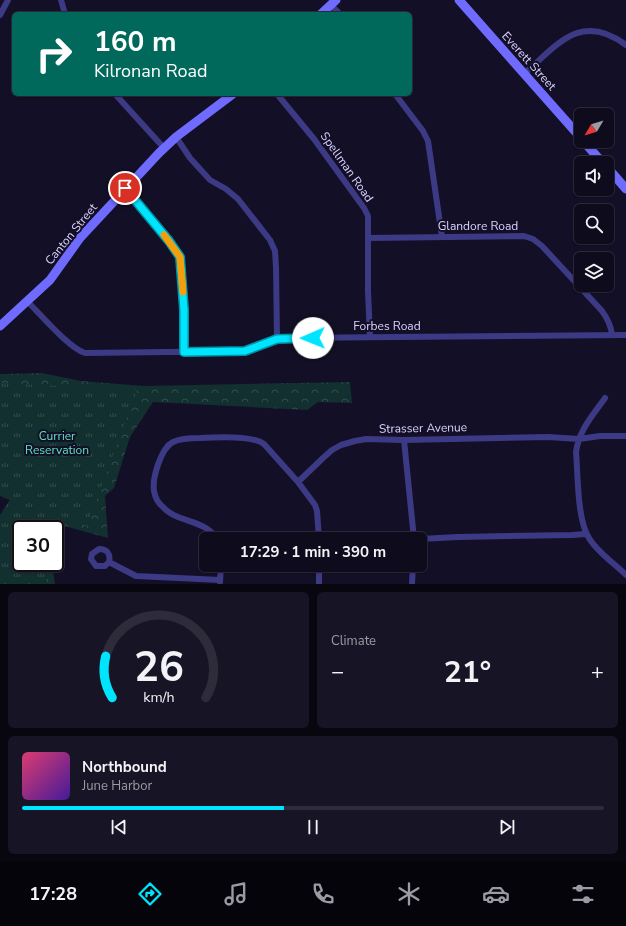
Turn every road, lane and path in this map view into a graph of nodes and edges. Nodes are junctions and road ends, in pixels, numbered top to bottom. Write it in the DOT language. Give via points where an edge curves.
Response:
graph roads {
  1 [pos="8,0"];
  2 [pos="61,0"];
  3 [pos="459,0"];
  4 [pos="334,2"];
  5 [pos="64,12"];
  6 [pos="323,12"];
  7 [pos="339,12"];
  8 [pos="0,15"];
  9 [pos="626,45"];
  10 [pos="524,74"];
  11 [pos="117,96"];
  12 [pos="230,96"];
  13 [pos="279,96"];
  14 [pos="396,96"];
  15 [pos="574,130"];
  16 [pos="176,137"];
  17 [pos="164,148"];
  18 [pos="590,148"];
  19 [pos="597,156"];
  20 [pos="614,175"];
  21 [pos="125,188"];
  22 [pos="626,189"];
  23 [pos="442,237"];
  24 [pos="368,238"];
  25 [pos="28,301"];
  26 [pos="0,326"];
  27 [pos="612,335"];
  28 [pos="626,335"];
  29 [pos="370,337"];
  30 [pos="277,339"];
  31 [pos="184,352"];
  32 [pos="605,398"];
  33 [pos="626,436"];
  34 [pos="404,440"];
  35 [pos="579,440"];
  36 [pos="298,482"];
  37 [pos="210,532"];
  38 [pos="318,532"];
  39 [pos="413,532"];
  40 [pos="586,534"];
  41 [pos="427,539"];
  42 [pos="109,562"];
  43 [pos="221,572"];
  44 [pos="319,572"];
  45 [pos="413,572"];
  46 [pos="626,575"];
  47 [pos="220,582"];
  48 [pos="319,584"];
  49 [pos="412,584"];
  1 -- 8 [label="street"];
  2 -- 5 [label="street"];
  3 -- 10 [label="main road, Everett Street"];
  4 -- 6 [label="main road"];
  4 -- 7 [label="street"];
  9 -- 10 [label="street" via="616,37 602,32 577,32"];
  10 -- 15 [label="main road, Everett Street"];
  11 -- 17 [label="street"];
  12 -- 16 [label="main road, Canton Street"];
  13 -- 24 [label="street, Spellman Road" via="314,139 364,208 368,216"];
  14 -- 23 [label="street" via="428,141"];
  16 -- 17 [label="main road, Canton Street"];
  16 -- 30 [label="street" via="190,158 210,180 238,198 270,240 275,260"];
  17 -- 21 [label="main road, Canton Street"];
  18 -- 19 [label="main road"];
  20 -- 22 [label="main road"];
  21 -- 25 [label="main road, Canton Street" via="80,238 50,280"];
  21 -- 31 [label="street" via="180,257"];
  23 -- 24 [label="street, Glandore Road"];
  23 -- 27 [label="street, Glandore Road" via="524,236 533,239 602,311 612,327"];
  24 -- 29 [label="street, Spellman Road"];
  25 -- 26 [label="main road, Canton Street"];
  25 -- 31 [label="street, Forbes Road" via="78,351"];
  27 -- 28 [label="street, Forbes Road"];
  27 -- 29 [label="street, Forbes Road"];
  29 -- 30 [label="street, Forbes Road"];
  30 -- 31 [label="street, Forbes Road" via="245,351"];
  32 -- 35 [label="street" via="585,426"];
  33 -- 35 [label="street, Strasser Avenue" via="600,436"];
  34 -- 35 [label="street, Strasser Avenue" via="548,437"];
  34 -- 36 [label="street, Strasser Avenue" via="366,439 341,445"];
  34 -- 39 [label="street"];
  35 -- 40 [label="street" via="576,452 581,512"];
  36 -- 37 [label="street" via="259,440 200,438 173,442 166,447 154,478 157,500 166,511 205,527"];
  36 -- 38 [label="street" via="315,505"];
  40 -- 41 [label="street"];
  40 -- 46 [label="street"];
  42 -- 47 [label="street" via="136,576"];
  43 -- 47 [label="street"];
  44 -- 48 [label="street"];
  45 -- 49 [label="street"];
}
